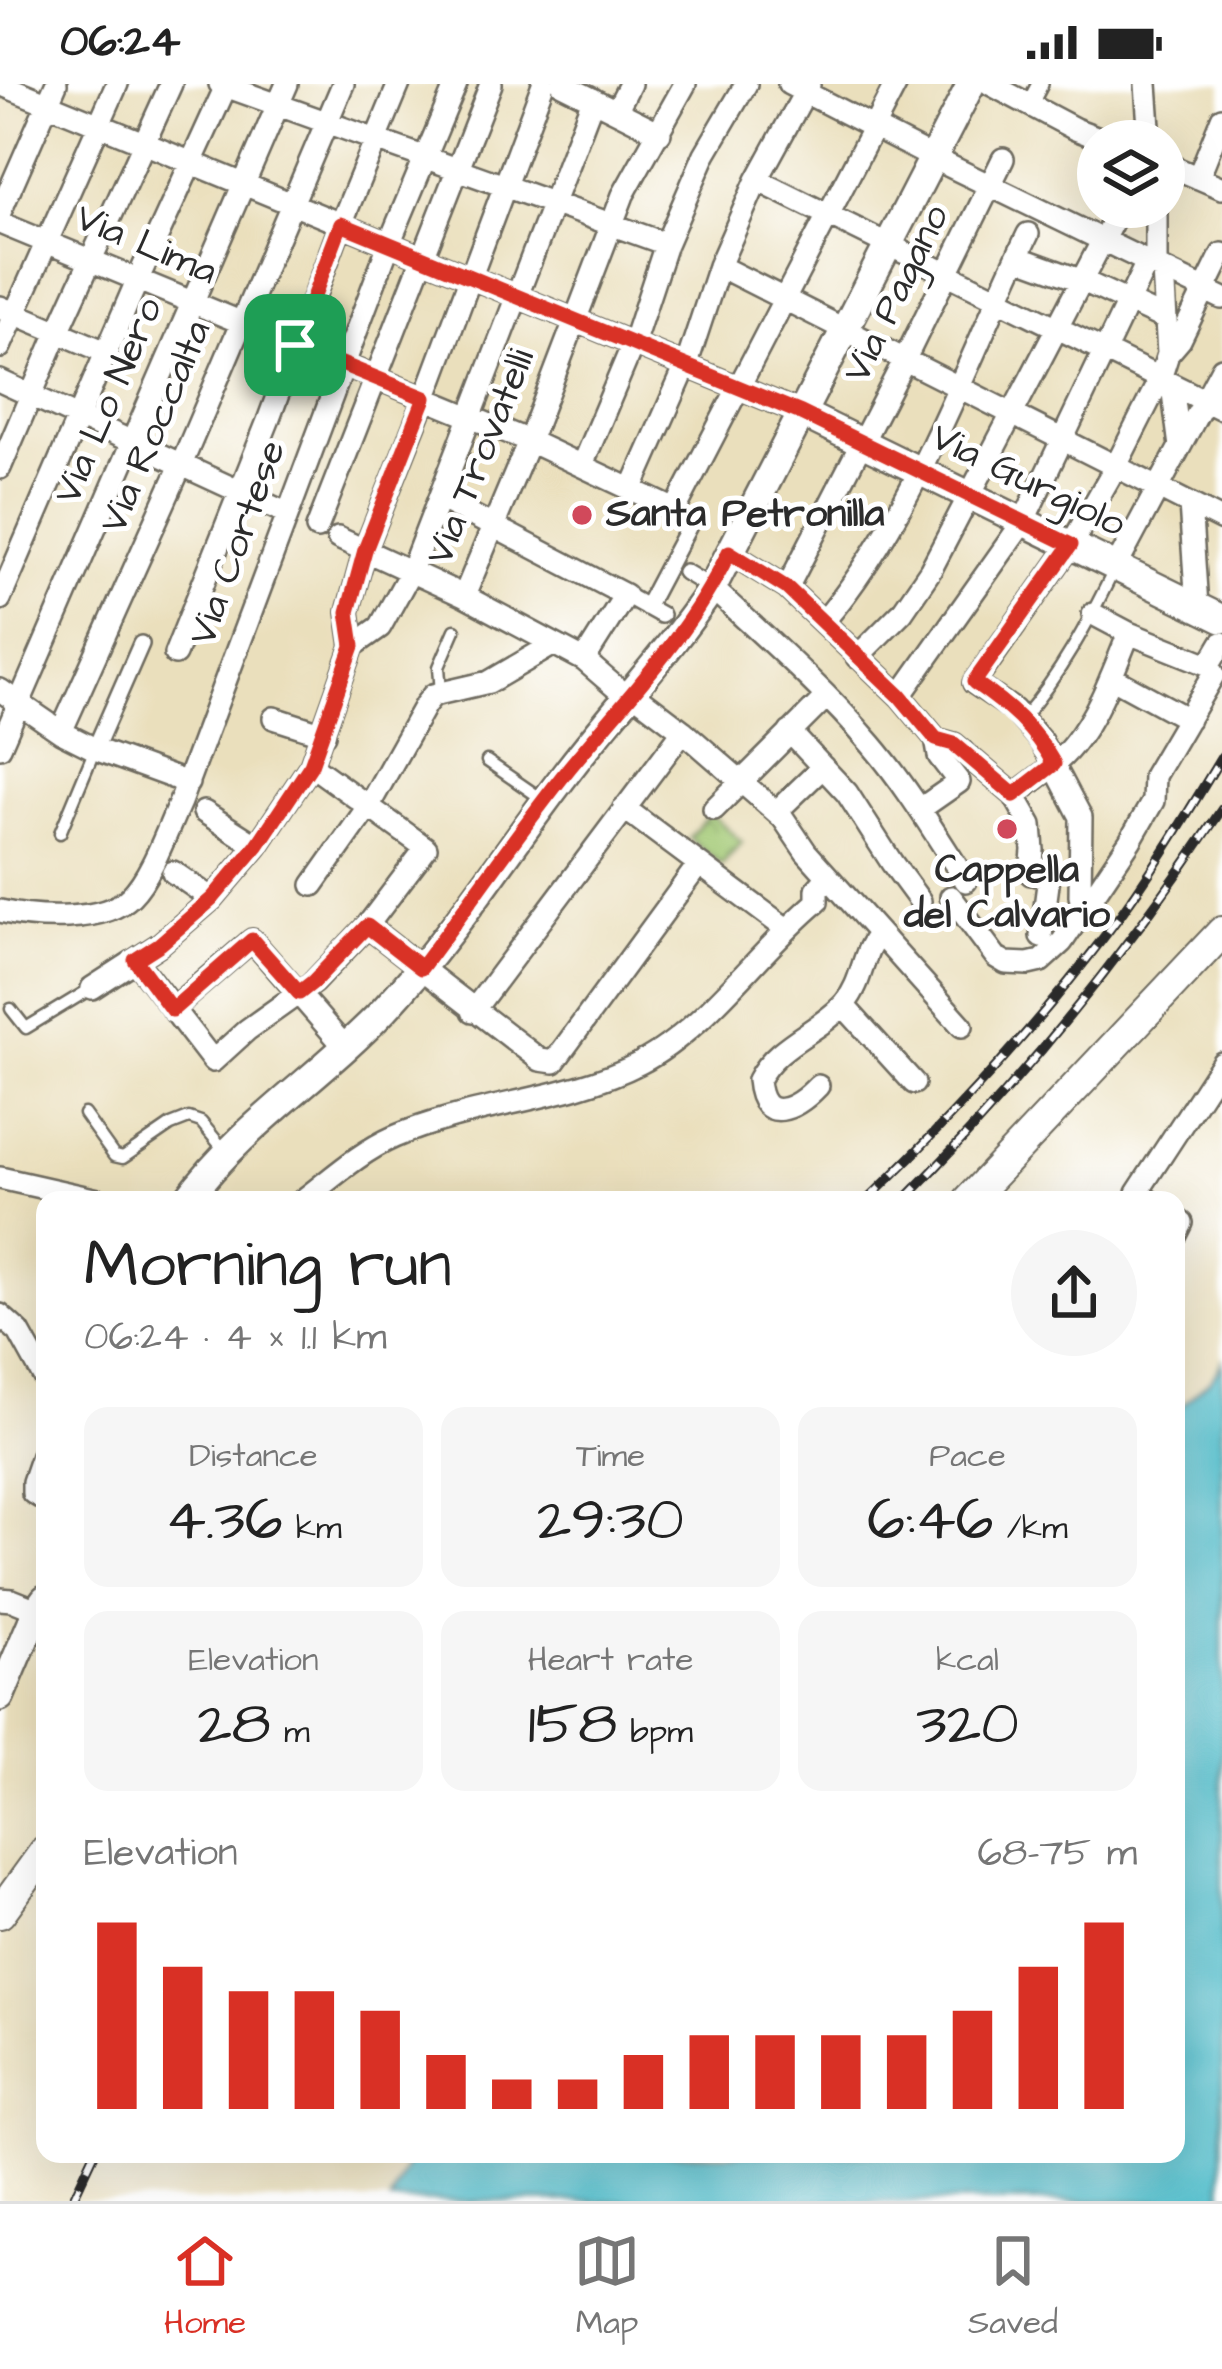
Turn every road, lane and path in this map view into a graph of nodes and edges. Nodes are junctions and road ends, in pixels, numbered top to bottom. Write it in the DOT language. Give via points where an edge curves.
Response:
graph roads {
  1 [pos="0,84"];
  2 [pos="117,84"];
  3 [pos="171,84"];
  4 [pos="343,84"];
  5 [pos="399,84"];
  6 [pos="456,84"];
  7 [pos="491,84"];
  8 [pos="543,84"];
  9 [pos="630,84"];
  10 [pos="686,84"];
  11 [pos="746,84"];
  12 [pos="896,84"];
  13 [pos="971,84"];
  14 [pos="990,84"];
  15 [pos="1040,84"];
  16 [pos="1146,84"];
  17 [pos="224,85"];
  18 [pos="567,85"];
  19 [pos="801,87"];
  20 [pos="52,94"];
  21 [pos="282,94"];
  22 [pos="592,99"];
  23 [pos="1029,105"];
  24 [pos="616,111"];
  25 [pos="1222,118"];
  26 [pos="1149,120"];
  27 [pos="326,123"];
  28 [pos="99,124"];
  29 [pos="874,128"];
  30 [pos="1077,130"];
  31 [pos="660,133"];
  32 [pos="375,141"];
  33 [pos="145,143"];
  34 [pos="424,158"];
  35 [pos="933,158"];
  36 [pos="1003,159"];
  37 [pos="193,164"];
  38 [pos="457,170"];
  39 [pos="1185,172"];
  40 [pos="1198,178"];
  41 [pos="757,180"];
  42 [pos="244,184"];
  43 [pos="990,186"];
  44 [pos="505,187"];
  45 [pos="1222,188"];
  46 [pos="291,204"];
  47 [pos="553,204"];
  48 [pos="0,212"];
  49 [pos="827,215"];
  50 [pos="0,223"];
  51 [pos="341,224"];
  52 [pos="611,224"];
  53 [pos="1109,228"];
  54 [pos="1156,228"];
  55 [pos="1028,234"];
  56 [pos="1103,240"];
  57 [pos="46,242"];
  58 [pos="389,244"];
  59 [pos="666,244"];
  60 [pos="888,245"];
  61 [pos="1222,254"];
  62 [pos="1017,257"];
  63 [pos="422,258"];
  64 [pos="90,262"];
  65 [pos="719,266"];
  66 [pos="1156,266"];
  67 [pos="946,274"];
  68 [pos="471,278"];
  69 [pos="137,281"];
  70 [pos="1083,281"];
  71 [pos="1214,295"];
  72 [pos="517,297"];
  73 [pos="784,297"];
  74 [pos="998,299"];
  75 [pos="190,302"];
  76 [pos="1128,302"];
  77 [pos="7,310"];
  78 [pos="1165,319"];
  79 [pos="575,321"];
  80 [pos="241,323"];
  81 [pos="845,328"];
  82 [pos="1058,329"];
  83 [pos="58,332"];
  84 [pos="633,344"];
  85 [pos="295,345"];
  86 [pos="0,346"];
  87 [pos="1105,352"];
  88 [pos="108,353"];
  89 [pos="1168,354"];
  90 [pos="905,359"];
  91 [pos="344,365"];
  92 [pos="686,366"];
  93 [pos="1222,368"];
  94 [pos="376,379"];
  95 [pos="0,381"];
  96 [pos="1166,382"];
  97 [pos="958,386"];
  98 [pos="740,388"];
  99 [pos="31,395"];
  100 [pos="425,398"];
  101 [pos="1213,405"];
  102 [pos="801,413"];
  103 [pos="1014,414"];
  104 [pos="471,417"];
  105 [pos="80,418"];
  106 [pos="1064,440"];
  107 [pos="529,441"];
  108 [pos="132,442"];
  109 [pos="862,443"];
  110 [pos="1180,447"];
  111 [pos="181,465"];
  112 [pos="583,465"];
  113 [pos="1116,466"];
  114 [pos="0,468"];
  115 [pos="918,471"];
  116 [pos="1158,488"];
  117 [pos="631,490"];
  118 [pos="239,492"];
  119 [pos="1222,494"];
  120 [pos="971,496"];
  121 [pos="441,499"];
  122 [pos="678,508"];
  123 [pos="1208,513"];
  124 [pos="286,514"];
  125 [pos="1023,522"];
  126 [pos="495,525"];
  127 [pos="708,530"];
  128 [pos="1071,545"];
  129 [pos="365,550"];
  130 [pos="729,552"];
  131 [pos="1116,567"];
  132 [pos="411,571"];
  133 [pos="685,572"];
  134 [pos="712,588"];
  135 [pos="787,588"];
  136 [pos="464,596"];
  137 [pos="0,599"];
  138 [pos="637,602"];
  139 [pos="1209,613"];
  140 [pos="1093,614"];
  141 [pos="823,622"];
  142 [pos="454,630"];
  143 [pos="1130,633"];
  144 [pos="1222,643"];
  145 [pos="141,644"];
  146 [pos="554,644"];
  147 [pos="353,646"];
  148 [pos="175,654"];
  149 [pos="857,657"];
  150 [pos="584,660"];
  151 [pos="1209,665"];
  152 [pos="1111,677"];
  153 [pos="441,692"];
  154 [pos="9,696"];
  155 [pos="631,696"];
  156 [pos="900,696"];
  157 [pos="826,697"];
  158 [pos="274,718"];
  159 [pos="1022,719"];
  160 [pos="1189,719"];
  161 [pos="683,731"];
  162 [pos="62,732"];
  163 [pos="790,732"];
  164 [pos="324,734"];
  165 [pos="936,739"];
  166 [pos="0,747"];
  167 [pos="94,749"];
  168 [pos="487,760"];
  169 [pos="1054,764"];
  170 [pos="311,765"];
  171 [pos="823,767"];
  172 [pos="740,779"];
  173 [pos="188,783"];
  174 [pos="1014,795"];
  175 [pos="545,801"];
  176 [pos="368,807"];
  177 [pos="624,808"];
  178 [pos="713,809"];
  179 [pos="204,812"];
  180 [pos="776,812"];
  181 [pos="918,815"];
  182 [pos="60,833"];
  183 [pos="257,846"];
  184 [pos="700,864"];
  185 [pos="173,872"];
  186 [pos="834,884"];
  187 [pos="313,885"];
  188 [pos="212,899"];
  189 [pos="920,901"];
  190 [pos="1089,901"];
  191 [pos="0,911"];
  192 [pos="367,926"];
  193 [pos="785,928"];
  194 [pos="1222,932"];
  195 [pos="879,934"];
  196 [pos="1042,936"];
  197 [pos="135,960"];
  198 [pos="421,968"];
  199 [pos="92,988"];
  200 [pos="299,993"];
  201 [pos="843,1005"];
  202 [pos="11,1009"];
  203 [pos="172,1010"];
  204 [pos="473,1011"];
  205 [pos="962,1025"];
  206 [pos="345,1047"];
  207 [pos="1222,1063"];
  208 [pos="914,1083"];
  209 [pos="818,1086"];
  210 [pos="84,1114"];
  211 [pos="227,1153"];
  212 [pos="0,1178"];
  213 [pos="56,1191"];
  214 [pos="195,1191"];
  215 [pos="315,1191"];
  216 [pos="978,1191"];
  217 [pos="1138,1191"];
  218 [pos="0,1315"];
  219 [pos="36,1363"];
  220 [pos="0,1599"];
  221 [pos="36,1604"];
  222 [pos="36,1616"];
  223 [pos="0,1697"];
  224 [pos="36,1863"];
  225 [pos="0,1912"];
  1 -- 20 [label="street"];
  2 -- 28 [label="street"];
  3 -- 33 [label="street"];
  4 -- 27 [label="street, Via Roccalta"];
  5 -- 32 [label="street"];
  6 -- 34 [label="street, Via Cortese"];
  7 -- 38 [label="street"];
  8 -- 44 [label="street"];
  9 -- 24 [label="street"];
  10 -- 31 [label="street, Via Trovatelli"];
  11 -- 59 [label="street" via="704,154"];
  12 -- 29 [label="street"];
  13 -- 35 [label="street"];
  14 -- 23 [label="street"];
  15 -- 23 [label="street"];
  16 -- 26 [label="street"];
  17 -- 21 [label="street"];
  17 -- 37 [label="street"];
  18 -- 22 [label="street"];
  19 -- 29 [label="street"];
  19 -- 41 [label="street"];
  20 -- 28 [label="street"];
  20 -- 48 [label="street"];
  21 -- 27 [label="street"];
  21 -- 42 [label="street, Via Lo Nero"];
  22 -- 24 [label="street"];
  22 -- 47 [label="street"];
  23 -- 30 [label="street"];
  24 -- 31 [label="street"];
  25 -- 40 [label="street"];
  27 -- 32 [label="street"];
  27 -- 46 [label="street, Via Roccalta"];
  28 -- 33 [label="street"];
  28 -- 57 [label="street"];
  29 -- 35 [label="street"];
  29 -- 49 [label="street"];
  31 -- 52 [label="street, Via Trovatelli"];
  32 -- 34 [label="street"];
  32 -- 51 [label="street"];
  33 -- 37 [label="street"];
  33 -- 64 [label="street"];
  34 -- 38 [label="street"];
  34 -- 58 [label="street, Via Cortese"];
  35 -- 43 [label="street"];
  35 -- 60 [label="street"];
  36 -- 43 [label="street, Via Pagano"];
  37 -- 42 [label="street"];
  37 -- 69 [label="street"];
  38 -- 44 [label="street"];
  38 -- 63 [label="street"];
  39 -- 40 [label="street"];
  40 -- 45 [label="street"];
  41 -- 49 [label="street"];
  41 -- 65 [label="street"];
  42 -- 46 [label="street"];
  42 -- 75 [label="street, Via Lo Nero"];
  43 -- 56 [label="street"];
  43 -- 67 [label="street, Via Pagano"];
  44 -- 47 [label="street"];
  44 -- 68 [label="street"];
  46 -- 51 [label="street"];
  46 -- 80 [label="street, Via Roccalta"];
  47 -- 52 [label="street"];
  47 -- 72 [label="street"];
  49 -- 60 [label="street"];
  49 -- 73 [label="street"];
  50 -- 57 [label="street, Via Lima"];
  51 -- 58 [label="street"];
  51 -- 85 [label="street"];
  52 -- 59 [label="street"];
  52 -- 79 [label="street, Via Trovatelli"];
  53 -- 56 [label="street"];
  54 -- 66 [label="street"];
  55 -- 62 [label="street"];
  56 -- 66 [label="street"];
  56 -- 70 [label="street"];
  57 -- 64 [label="street, Via Lima"];
  57 -- 77 [label="street"];
  58 -- 63 [label="street"];
  58 -- 91 [label="street, Via Cortese"];
  59 -- 84 [label="street"];
  60 -- 67 [label="street"];
  60 -- 81 [label="street"];
  61 -- 71 [label="street"];
  62 -- 70 [label="street"];
  62 -- 74 [label="street"];
  63 -- 68 [label="street"];
  63 -- 94 [label="street"];
  64 -- 69 [label="street, Via Lima"];
  64 -- 83 [label="street"];
  65 -- 73 [label="street"];
  65 -- 92 [label="street"];
  66 -- 71 [label="street"];
  66 -- 76 [label="street"];
  66 -- 78 [label="street"];
  67 -- 74 [label="street"];
  67 -- 90 [label="street, Via Pagano"];
  68 -- 72 [label="street"];
  68 -- 100 [label="street"];
  69 -- 75 [label="street, Via Lima"];
  69 -- 88 [label="street"];
  70 -- 76 [label="street"];
  70 -- 82 [label="street"];
  71 -- 89 [label="street"];
  72 -- 79 [label="street"];
  72 -- 104 [label="street"];
  73 -- 81 [label="street"];
  73 -- 98 [label="street"];
  74 -- 82 [label="street"];
  74 -- 97 [label="street"];
  75 -- 80 [label="street, Via Lima"];
  75 -- 108 [label="street, Via Lo Nero"];
  76 -- 78 [label="street"];
  76 -- 87 [label="street"];
  77 -- 83 [label="street"];
  77 -- 86 [label="street"];
  78 -- 89 [label="street"];
  79 -- 84 [label="street"];
  79 -- 107 [label="street, Via Trovatelli"];
  80 -- 85 [label="street, Via Lima"];
  80 -- 111 [label="street, Via Roccalta"];
  81 -- 90 [label="street"];
  81 -- 102 [label="street"];
  82 -- 87 [label="street"];
  82 -- 103 [label="street"];
  83 -- 88 [label="street"];
  83 -- 99 [label="street"];
  84 -- 92 [label="street"];
  84 -- 112 [label="street"];
  85 -- 91 [label="street, Via Lima"];
  85 -- 118 [label="street"];
  87 -- 96 [label="street"];
  87 -- 106 [label="street"];
  88 -- 105 [label="street"];
  89 -- 96 [label="street"];
  90 -- 97 [label="street"];
  90 -- 109 [label="street, Via Pagano"];
  91 -- 94 [label="street, Via Lima"];
  91 -- 124 [label="street, Via Cortese"];
  92 -- 98 [label="street"];
  92 -- 117 [label="street"];
  93 -- 101 [label="street"];
  94 -- 100 [label="street, Via Lima"];
  94 -- 129 [label="street" via="327,533"];
  95 -- 99 [label="street"];
  96 -- 101 [label="street"];
  96 -- 110 [label="street"];
  96 -- 113 [label="street"];
  97 -- 103 [label="street"];
  97 -- 115 [label="street"];
  98 -- 102 [label="street"];
  98 -- 122 [label="street"];
  99 -- 105 [label="street"];
  99 -- 114 [label="street"];
  100 -- 104 [label="street, Via Lima"];
  100 -- 129 [label="street"];
  101 -- 110 [label="street"];
  102 -- 109 [label="street, Via Gurgiolo"];
  102 -- 130 [label="street"];
  103 -- 106 [label="street"];
  103 -- 120 [label="street"];
  104 -- 107 [label="street, Via Lima"];
  104 -- 121 [label="street"];
  105 -- 108 [label="street"];
  105 -- 137 [label="street"];
  106 -- 113 [label="street"];
  106 -- 125 [label="street"];
  107 -- 112 [label="street, Via Lima"];
  107 -- 126 [label="street, Via Trovatelli"];
  108 -- 111 [label="street"];
  108 -- 154 [label="street, Via Lo Nero"];
  109 -- 115 [label="street, Via Gurgiolo"];
  109 -- 135 [label="street, Via Pagano"];
  110 -- 116 [label="street"];
  111 -- 118 [label="street"];
  111 -- 162 [label="street, Via Roccalta"];
  112 -- 117 [label="street, Via Lima"];
  113 -- 116 [label="street"];
  113 -- 128 [label="street"];
  115 -- 120 [label="street, Via Gurgiolo"];
  115 -- 141 [label="street" via="855,585"];
  116 -- 123 [label="street"];
  116 -- 131 [label="street"];
  117 -- 122 [label="street, Via Lima"];
  118 -- 124 [label="street"];
  118 -- 148 [label="street"];
  119 -- 123 [label="street"];
  120 -- 125 [label="street, Via Gurgiolo"];
  120 -- 149 [label="street" via="902,612"];
  121 -- 126 [label="street"];
  121 -- 132 [label="street"];
  122 -- 127 [label="street"];
  122 -- 138 [label="street"];
  123 -- 139 [label="street"];
  124 -- 173 [label="street, Via Cortese"];
  125 -- 128 [label="street, Via Gurgiolo"];
  125 -- 156 [label="street"];
  126 -- 136 [label="street, Via Trovatelli"];
  126 -- 138 [label="street"];
  128 -- 131 [label="street, Via Gurgiolo"];
  128 -- 159 [label="street" via="974,682"];
  129 -- 132 [label="street"];
  129 -- 147 [label="street" via="348,612"];
  130 -- 134 [label="street"];
  130 -- 135 [label="street"];
  131 -- 139 [label="street, Via Gurgiolo"];
  131 -- 140 [label="lane"];
  132 -- 136 [label="street"];
  132 -- 147 [label="street" via="380,627"];
  133 -- 134 [label="street"];
  134 -- 155 [label="street"];
  134 -- 157 [label="street"];
  135 -- 141 [label="street"];
  136 -- 146 [label="street"];
  138 -- 150 [label="street"];
  140 -- 143 [label="street"];
  140 -- 159 [label="lane"];
  141 -- 149 [label="street"];
  142 -- 153 [label="lane" via="440,667"];
  143 -- 151 [label="street"];
  143 -- 152 [label="street"];
  144 -- 151 [label="street"];
  145 -- 167 [label="street"];
  146 -- 150 [label="street"];
  146 -- 153 [label="street" via="489,682"];
  147 -- 164 [label="street"];
  149 -- 156 [label="street"];
  150 -- 155 [label="street"];
  151 -- 160 [label="street" via="1214,674"];
  152 -- 160 [label="street"];
  152 -- 169 [label="street" via="1075,743"];
  153 -- 176 [label="street" via="424,705"];
  154 -- 162 [label="street"];
  154 -- 166 [label="street, Via Lo Nero"];
  155 -- 161 [label="street"];
  155 -- 175 [label="street"];
  156 -- 165 [label="street"];
  157 -- 163 [label="street"];
  157 -- 181 [label="street" via="872,745"];
  158 -- 164 [label="street"];
  159 -- 169 [label="street"];
  160 -- 190 [label="street" via="1154,776 1153,801"];
  161 -- 172 [label="street"];
  161 -- 177 [label="street"];
  162 -- 167 [label="street"];
  163 -- 171 [label="street"];
  163 -- 172 [label="street"];
  164 -- 170 [label="street"];
  165 -- 174 [label="street" via="954,744"];
  165 -- 181 [label="street" via="959,782"];
  167 -- 173 [label="street"];
  167 -- 182 [label="lane"];
  168 -- 175 [label="lane"];
  169 -- 174 [label="street"];
  169 -- 190 [label="street" via="1081,817 1081,896"];
  170 -- 176 [label="street"];
  170 -- 183 [label="street"];
  171 -- 180 [label="street"];
  171 -- 189 [label="street"];
  172 -- 178 [label="street"];
  172 -- 180 [label="street"];
  173 -- 191 [label="street, Via Cortese" via="145,874 118,906 76,917"];
  174 -- 196 [label="street" via="1031,824 1031,874 1048,877"];
  175 -- 198 [label="street"];
  176 -- 187 [label="street"];
  176 -- 192 [label="street" via="426,848"];
  177 -- 184 [label="street"];
  177 -- 204 [label="street"];
  179 -- 183 [label="street"];
  180 -- 186 [label="street"];
  181 -- 190 [label="street" via="1006,963 1052,953"];
  183 -- 188 [label="street"];
  184 -- 193 [label="street"];
  184 -- 204 [label="street" via="554,1062"];
  185 -- 188 [label="street"];
  186 -- 193 [label="street" via="817,889 817,902"];
  186 -- 195 [label="street"];
  188 -- 197 [label="street"];
  192 -- 198 [label="street"];
  192 -- 200 [label="street"];
  193 -- 215 [label="street" via="645,1060 394,1137"];
  194 -- 216 [label="main road"];
  195 -- 201 [label="street"];
  195 -- 205 [label="street"];
  197 -- 199 [label="street"];
  197 -- 203 [label="street"];
  198 -- 204 [label="street"];
  198 -- 206 [label="street"];
  199 -- 202 [label="lane" via="26,1028"];
  200 -- 203 [label="street" via="213,1061"];
  200 -- 203 [label="street" via="252,940"];
  200 -- 206 [label="street"];
  201 -- 208 [label="street"];
  201 -- 209 [label="street" via="766,1064 758,1080 764,1102 784,1110"];
  206 -- 211 [label="street"];
  207 -- 217 [label="street"];
  210 -- 211 [label="lane" via="114,1156 189,1118"];
  211 -- 214 [label="street"];
  212 -- 213 [label="street"];
  218 -- 219 [label="street"];
  220 -- 221 [label="street"];
  222 -- 223 [label="street"];
  224 -- 225 [label="main road"];
}
